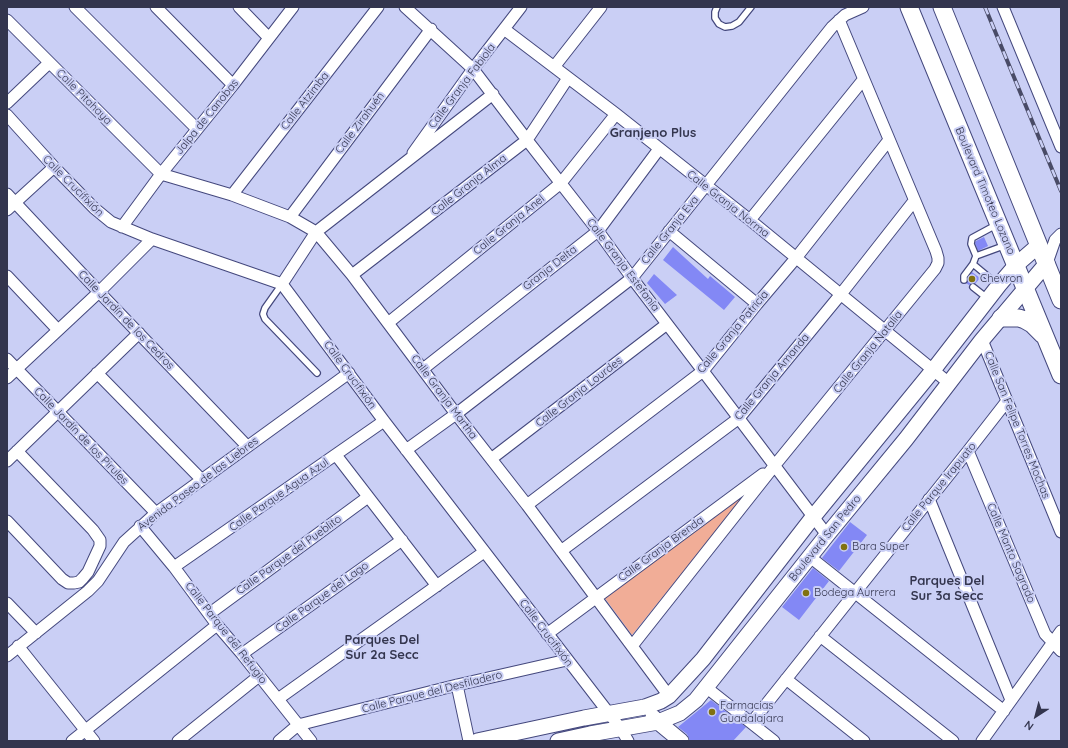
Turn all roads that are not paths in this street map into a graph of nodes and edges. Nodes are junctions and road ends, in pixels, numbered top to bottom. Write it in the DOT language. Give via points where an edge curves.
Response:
graph roads {
  1 [pos="75,7"];
  2 [pos="156,7"];
  3 [pos="239,7"];
  4 [pos="293,7"];
  5 [pos="378,7"];
  6 [pos="406,7"];
  7 [pos="520,7"];
  8 [pos="601,7"];
  9 [pos="717,7"];
  10 [pos="750,7"];
  11 [pos="863,7"];
  12 [pos="909,7"];
  13 [pos="942,7"];
  14 [pos="1002,7"];
  15 [pos="7,20"];
  16 [pos="839,20"];
  17 [pos="431,29"];
  18 [pos="504,29"];
  19 [pos="269,38"];
  20 [pos="49,63"];
  21 [pos="554,67"];
  22 [pos="473,69"];
  23 [pos="568,78"];
  24 [pos="863,80"];
  25 [pos="233,85"];
  26 [pos="493,94"];
  27 [pos="7,103"];
  28 [pos="616,114"];
  29 [pos="9,123"];
  30 [pos="197,129"];
  31 [pos="527,140"];
  32 [pos="889,140"];
  33 [pos="1061,147"];
  34 [pos="659,149"];
  35 [pos="404,165"];
  36 [pos="54,167"];
  37 [pos="162,174"];
  38 [pos="561,184"];
  39 [pos="706,185"];
  40 [pos="7,194"];
  41 [pos="232,194"];
  42 [pos="914,201"];
  43 [pos="11,206"];
  44 [pos="290,216"];
  45 [pos="750,220"];
  46 [pos="998,224"];
  47 [pos="122,227"];
  48 [pos="598,231"];
  49 [pos="669,231"];
  50 [pos="316,232"];
  51 [pos="1058,237"];
  52 [pos="152,238"];
  53 [pos="1007,245"];
  54 [pos="1039,245"];
  55 [pos="976,256"];
  56 [pos="796,258"];
  57 [pos="1046,263"];
  58 [pos="973,264"];
  59 [pos="1016,265"];
  60 [pos="352,275"];
  61 [pos="7,276"];
  62 [pos="632,278"];
  63 [pos="964,280"];
  64 [pos="282,284"];
  65 [pos="999,286"];
  66 [pos="973,287"];
  67 [pos="1025,288"];
  68 [pos="99,292"];
  69 [pos="841,294"];
  70 [pos="989,299"];
  71 [pos="1061,300"];
  72 [pos="757,304"];
  73 [pos="1001,318"];
  74 [pos="388,323"];
  75 [pos="667,324"];
  76 [pos="58,330"];
  77 [pos="886,331"];
  78 [pos="139,334"];
  79 [pos="1046,339"];
  80 [pos="982,340"];
  81 [pos="7,359"];
  82 [pos="17,369"];
  83 [pos="423,369"];
  84 [pos="934,369"];
  85 [pos="704,371"];
  86 [pos="97,373"];
  87 [pos="316,373"];
  88 [pos="349,373"];
  89 [pos="1061,375"];
  90 [pos="7,378"];
  91 [pos="949,383"];
  92 [pos="1007,401"];
  93 [pos="58,412"];
  94 [pos="456,414"];
  95 [pos="739,418"];
  96 [pos="384,421"];
  97 [pos="247,446"];
  98 [pos="406,450"];
  99 [pos="17,451"];
  100 [pos="968,451"];
  101 [pos="336,455"];
  102 [pos="491,459"];
  103 [pos="7,461"];
  104 [pos="775,465"];
  105 [pos="201,479"];
  106 [pos="368,497"];
  107 [pos="929,499"];
  108 [pos="527,505"];
  109 [pos="156,513"];
  110 [pos="813,517"];
  111 [pos="7,521"];
  112 [pos="140,526"];
  113 [pos="1061,532"];
  114 [pos="827,535"];
  115 [pos="402,540"];
  116 [pos="561,551"];
  117 [pos="484,552"];
  118 [pos="810,557"];
  119 [pos="174,567"];
  120 [pos="437,586"];
  121 [pos="855,592"];
  122 [pos="595,598"];
  123 [pos="7,603"];
  124 [pos="209,614"];
  125 [pos="217,625"];
  126 [pos="1061,631"];
  127 [pos="36,633"];
  128 [pos="547,634"];
  129 [pos="820,636"];
  130 [pos="1053,642"];
  131 [pos="18,646"];
  132 [pos="632,646"];
  133 [pos="1061,651"];
  134 [pos="242,654"];
  135 [pos="7,656"];
  136 [pos="567,660"];
  137 [pos="259,676"];
  138 [pos="786,679"];
  139 [pos="457,685"];
  140 [pos="707,688"];
  141 [pos="669,696"];
  142 [pos="278,699"];
  143 [pos="1011,700"];
  144 [pos="645,707"];
  145 [pos="1004,711"];
  146 [pos="608,713"];
  147 [pos="658,722"];
  148 [pos="752,722"];
  149 [pos="298,725"];
  150 [pos="85,730"];
  151 [pos="624,735"];
  152 [pos="594,737"];
  153 [pos="72,741"];
  154 [pos="94,741"];
  155 [pos="178,741"];
  156 [pos="279,741"];
  157 [pos="311,741"];
  158 [pos="469,741"];
  159 [pos="477,741"];
  160 [pos="559,741"];
  161 [pos="681,741"];
  162 [pos="774,741"];
  163 [pos="864,741"];
  164 [pos="953,741"];
  165 [pos="982,741"];
  1 -- 30 [label="street"];
  2 -- 25 [label="street"];
  3 -- 19 [label="street"];
  4 -- 19 [label="street, Jalpa de Canobas"];
  5 -- 41 [label="street, Calle Atzimba"];
  6 -- 17 [label="street, Calle Granja Estefanía"];
  7 -- 18 [label="street, Calle Granja Fabiola"];
  8 -- 21 [label="street"];
  9 -- 10 [label="lane" via="715,18 725,27 739,22"];
  11 -- 16 [label="street, Calle Granja Eva"];
  12 -- 46 [label="main road, Boulevard Timoteo Lozano"];
  13 -- 54 [label="main road"];
  14 -- 33 [label="street"];
  15 -- 20 [label="street, Calle Pitahaya"];
  16 -- 24 [label="street, Calle Granja Natalia"];
  16 -- 39 [label="street, Calle Granja Eva"];
  17 -- 22 [label="street, Calle Granja Estefanía"];
  17 -- 44 [label="street, Calle Zirahuén"];
  18 -- 21 [label="street, Calle Granja Norma"];
  18 -- 22 [label="street, Calle Granja Fabiola"];
  19 -- 25 [label="street, Jalpa de Canobas"];
  20 -- 27 [label="street"];
  20 -- 37 [label="street, Calle Pitahaya"];
  21 -- 23 [label="street, Calle Granja Norma"];
  22 -- 26 [label="street, Calle Granja Estefanía"];
  22 -- 35 [label="street, Calle Granja Fabiola"];
  23 -- 28 [label="street, Calle Granja Norma"];
  23 -- 31 [label="street, Calle Granja Alma"];
  24 -- 32 [label="street, Calle Granja Natalia"];
  24 -- 45 [label="street"];
  25 -- 30 [label="street, Jalpa de Canobas"];
  26 -- 31 [label="street, Calle Granja Estefanía"];
  26 -- 35 [label="street, Calle Granja Fabiola"];
  28 -- 34 [label="street, Calle Granja Norma"];
  28 -- 38 [label="street, Calle Granja Anel"];
  29 -- 36 [label="street, Calle Crucifixión"];
  30 -- 37 [label="street, Jalpa de Canobas"];
  31 -- 38 [label="street, Calle Granja Estefanía"];
  31 -- 60 [label="street, Calle Granja Alma"];
  32 -- 42 [label="street, Calle Granja Natalia"];
  32 -- 56 [label="street, Calle Granja Patricia"];
  34 -- 39 [label="street, Calle Granja Norma"];
  34 -- 48 [label="street, Granja Delta"];
  35 -- 50 [label="street, Calle Granja Fabiola"];
  36 -- 43 [label="street"];
  36 -- 47 [label="street, Calle Crucifixión" via="103,216"];
  37 -- 41 [label="street, Calle Granja Martha"];
  37 -- 47 [label="street, Jalpa de Canobas"];
  38 -- 48 [label="street, Calle Granja Estefanía"];
  38 -- 74 [label="street, Calle Granja Anel"];
  39 -- 45 [label="street, Calle Granja Norma"];
  39 -- 49 [label="street, Calle Granja Eva"];
  40 -- 43 [label="street, Calle Jardín de los Cedros"];
  41 -- 44 [label="street, Calle Granja Martha"];
  42 -- 69 [label="street, Calle Granja Amanda"];
  42 -- 77 [label="street, Calle Granja Natalia" via="936,251 938,263"];
  43 -- 68 [label="street, Calle Jardín de los Cedros"];
  44 -- 50 [label="street, Calle Granja Martha"];
  45 -- 56 [label="street, Calle Granja Norma"];
  46 -- 53 [label="main road, Boulevard Timoteo Lozano"];
  46 -- 55 [label="lane" via="972,238 971,244"];
  47 -- 52 [label="street, Calle Crucifixión"];
  48 -- 62 [label="street, Calle Granja Estefanía"];
  48 -- 83 [label="street, Granja Delta"];
  49 -- 62 [label="street, Calle Granja Eva"];
  49 -- 72 [label="street"];
  50 -- 60 [label="street, Calle Granja Martha"];
  50 -- 64 [label="street, Calle Granja Fabiola"];
  51 -- 54 [label="street"];
  51 -- 57 [label="street"];
  52 -- 64 [label="street, Calle Crucifixión"];
  52 -- 68 [label="street"];
  53 -- 55 [label="lane"];
  53 -- 59 [label="main road, Boulevard Timoteo Lozano"];
  54 -- 57 [label="main road"];
  54 -- 59 [label="street, Boulevard San Pedro"];
  55 -- 58 [label="lane"];
  56 -- 69 [label="street, Calle Granja Norma"];
  56 -- 72 [label="street, Calle Granja Patricia"];
  57 -- 67 [label="street, Boulevard San Pedro"];
  57 -- 71 [label="main road"];
  58 -- 63 [label="lane"];
  58 -- 65 [label="lane"];
  59 -- 65 [label="street, Boulevard San Pedro"];
  59 -- 67 [label="main road, Boulevard Timoteo Lozano"];
  60 -- 74 [label="street, Calle Granja Martha"];
  61 -- 76 [label="street"];
  62 -- 75 [label="street, Calle Granja Estefanía"];
  62 -- 94 [label="street, Calle Granja Eva"];
  64 -- 87 [label="lane" via="265,308 265,320"];
  64 -- 88 [label="street, Calle Crucifixión"];
  65 -- 70 [label="street, Boulevard San Pedro"];
  66 -- 70 [label="lane"];
  67 -- 73 [label="street, Boulevard San Pedro"];
  67 -- 79 [label="main road, Boulevard Timoteo Lozano"];
  68 -- 76 [label="street"];
  68 -- 78 [label="street, Calle Jardín de los Cedros"];
  69 -- 77 [label="street, Calle Granja Norma"];
  69 -- 95 [label="street, Calle Granja Amanda"];
  70 -- 84 [label="street, Boulevard San Pedro"];
  72 -- 85 [label="street, Calle Granja Patricia"];
  73 -- 79 [label="main road" via="1025,320"];
  73 -- 80 [label="street, Boulevard San Pedro"];
  74 -- 83 [label="street, Calle Granja Martha"];
  75 -- 85 [label="street, Calle Granja Estefanía"];
  75 -- 102 [label="street, Calle Granja Lourdes"];
  76 -- 82 [label="street"];
  77 -- 84 [label="street, Calle Granja Norma"];
  77 -- 104 [label="street, Calle Granja Natalia"];
  78 -- 86 [label="street"];
  78 -- 97 [label="street, Calle Jardín de los Cedros"];
  79 -- 89 [label="main road, Boulevard Timoteo Lozano"];
  80 -- 91 [label="street, Boulevard San Pedro"];
  80 -- 92 [label="street, Calle San Felipe Torres Mochas"];
  81 -- 82 [label="street, Calle Jardín de los Pirules"];
  82 -- 90 [label="street"];
  82 -- 93 [label="street, Calle Jardín de los Pirules"];
  83 -- 94 [label="street, Calle Granja Martha"];
  84 -- 91 [label="street, Calle Granja Norma"];
  84 -- 110 [label="street, Boulevard San Pedro"];
  85 -- 95 [label="street, Calle Granja Estefanía"];
  85 -- 108 [label="street, Calle Granja Patricia"];
  86 -- 93 [label="street"];
  86 -- 105 [label="street"];
  88 -- 96 [label="street, Calle Crucifixión"];
  88 -- 97 [label="street, Avenida Paseo de las Liebres"];
  91 -- 114 [label="street, Boulevard San Pedro"];
  92 -- 100 [label="street, Calle Parque Irapuato"];
  92 -- 113 [label="street, Calle San Felipe Torres Mochas"];
  93 -- 99 [label="street"];
  93 -- 109 [label="street, Calle Jardín de los Pirules"];
  94 -- 98 [label="street, Calle Granja Eva"];
  94 -- 102 [label="street, Calle Granja Martha"];
  95 -- 104 [label="street, Calle Granja Estefanía"];
  95 -- 116 [label="street, Calle Granja Amanda"];
  96 -- 98 [label="street, Calle Crucifixión"];
  96 -- 101 [label="street, Calle Parque Agua Azul"];
  97 -- 105 [label="street, Avenida Paseo de las Liebres"];
  98 -- 117 [label="street, Calle Crucifixión"];
  99 -- 103 [label="street"];
  99 -- 111 [label="street" via="93,530 100,540 100,546 83,578 79,582 68,583"];
  100 -- 107 [label="street, Calle Parque Irapuato"];
  100 -- 130 [label="street, Calle Manto Sagrado" via="1045,634"];
  101 -- 106 [label="street"];
  101 -- 119 [label="street, Calle Parque Agua Azul"];
  102 -- 108 [label="street, Calle Granja Martha"];
  104 -- 110 [label="street, Calle Granja Estefanía"];
  104 -- 122 [label="street, Calle Granja Brenda"];
  104 -- 132 [label="street, Calle Granja Natalia"];
  105 -- 109 [label="street, Avenida Paseo de las Liebres"];
  106 -- 115 [label="street"];
  106 -- 124 [label="street, Calle Parque del Pueblito"];
  107 -- 121 [label="street, Calle Parque Irapuato"];
  107 -- 143 [label="street"];
  108 -- 116 [label="street, Calle Granja Martha"];
  109 -- 112 [label="street, Avenida Paseo de las Liebres"];
  110 -- 114 [label="street, Calle Granja Estefanía"];
  110 -- 141 [label="street, Boulevard San Pedro" via="703,659"];
  112 -- 119 [label="street, Calle Parque del Refugio"];
  112 -- 127 [label="street, Avenida Paseo de las Liebres" via="120,547 88,592"];
  114 -- 118 [label="street, Boulevard San Pedro"];
  115 -- 120 [label="street"];
  115 -- 134 [label="street, Calle Parque del Lago"];
  116 -- 122 [label="street, Calle Granja Martha"];
  117 -- 120 [label="street"];
  117 -- 128 [label="street, Calle Crucifixión"];
  118 -- 121 [label="street"];
  118 -- 140 [label="street, Boulevard San Pedro"];
  119 -- 124 [label="street, Calle Parque del Refugio"];
  120 -- 142 [label="street"];
  121 -- 129 [label="street, Calle Parque Irapuato"];
  121 -- 145 [label="street"];
  122 -- 128 [label="street, Calle Granja Brenda"];
  122 -- 132 [label="street, Calle Granja Martha"];
  123 -- 127 [label="street"];
  124 -- 125 [label="street, Calle Parque del Refugio"];
  125 -- 134 [label="street, Calle Parque del Refugio"];
  125 -- 150 [label="street"];
  126 -- 130 [label="street"];
  127 -- 131 [label="street, Avenida Paseo de las Liebres"];
  128 -- 136 [label="street, Calle Crucifixión"];
  129 -- 138 [label="street, Calle Parque Irapuato"];
  129 -- 164 [label="street"];
  130 -- 133 [label="street, Calle Manto Sagrado"];
  130 -- 143 [label="street"];
  131 -- 135 [label="street, Avenida Paseo de las Liebres"];
  131 -- 150 [label="street"];
  132 -- 141 [label="street, Calle Granja Martha"];
  134 -- 137 [label="street, Calle Parque del Refugio"];
  136 -- 139 [label="street, Calle Parque del Desfiladero"];
  136 -- 146 [label="street, Calle Crucifixión"];
  137 -- 142 [label="street, Calle Parque del Refugio"];
  137 -- 155 [label="street"];
  138 -- 148 [label="street, Calle Parque Irapuato"];
  138 -- 163 [label="street"];
  139 -- 149 [label="street, Calle Parque del Desfiladero"];
  139 -- 158 [label="street"];
  140 -- 147 [label="street, Boulevard San Pedro" via="684,711"];
  140 -- 148 [label="street"];
  141 -- 144 [label="street, Boulevard San Pedro"];
  142 -- 149 [label="street, Calle Parque del Refugio"];
  143 -- 145 [label="street"];
  144 -- 146 [label="street, Boulevard San Pedro"];
  144 -- 147 [label="street"];
  145 -- 165 [label="street"];
  146 -- 151 [label="street, Calle Crucifixión"];
  146 -- 159 [label="street, Boulevard San Pedro"];
  147 -- 151 [label="street, Boulevard San Pedro"];
  147 -- 161 [label="street"];
  148 -- 162 [label="street"];
  149 -- 156 [label="street"];
  149 -- 157 [label="street, Calle Parque del Refugio"];
  150 -- 153 [label="street"];
  150 -- 154 [label="street"];
  151 -- 152 [label="street, Boulevard San Pedro"];
  152 -- 160 [label="street, Boulevard San Pedro"];
}
